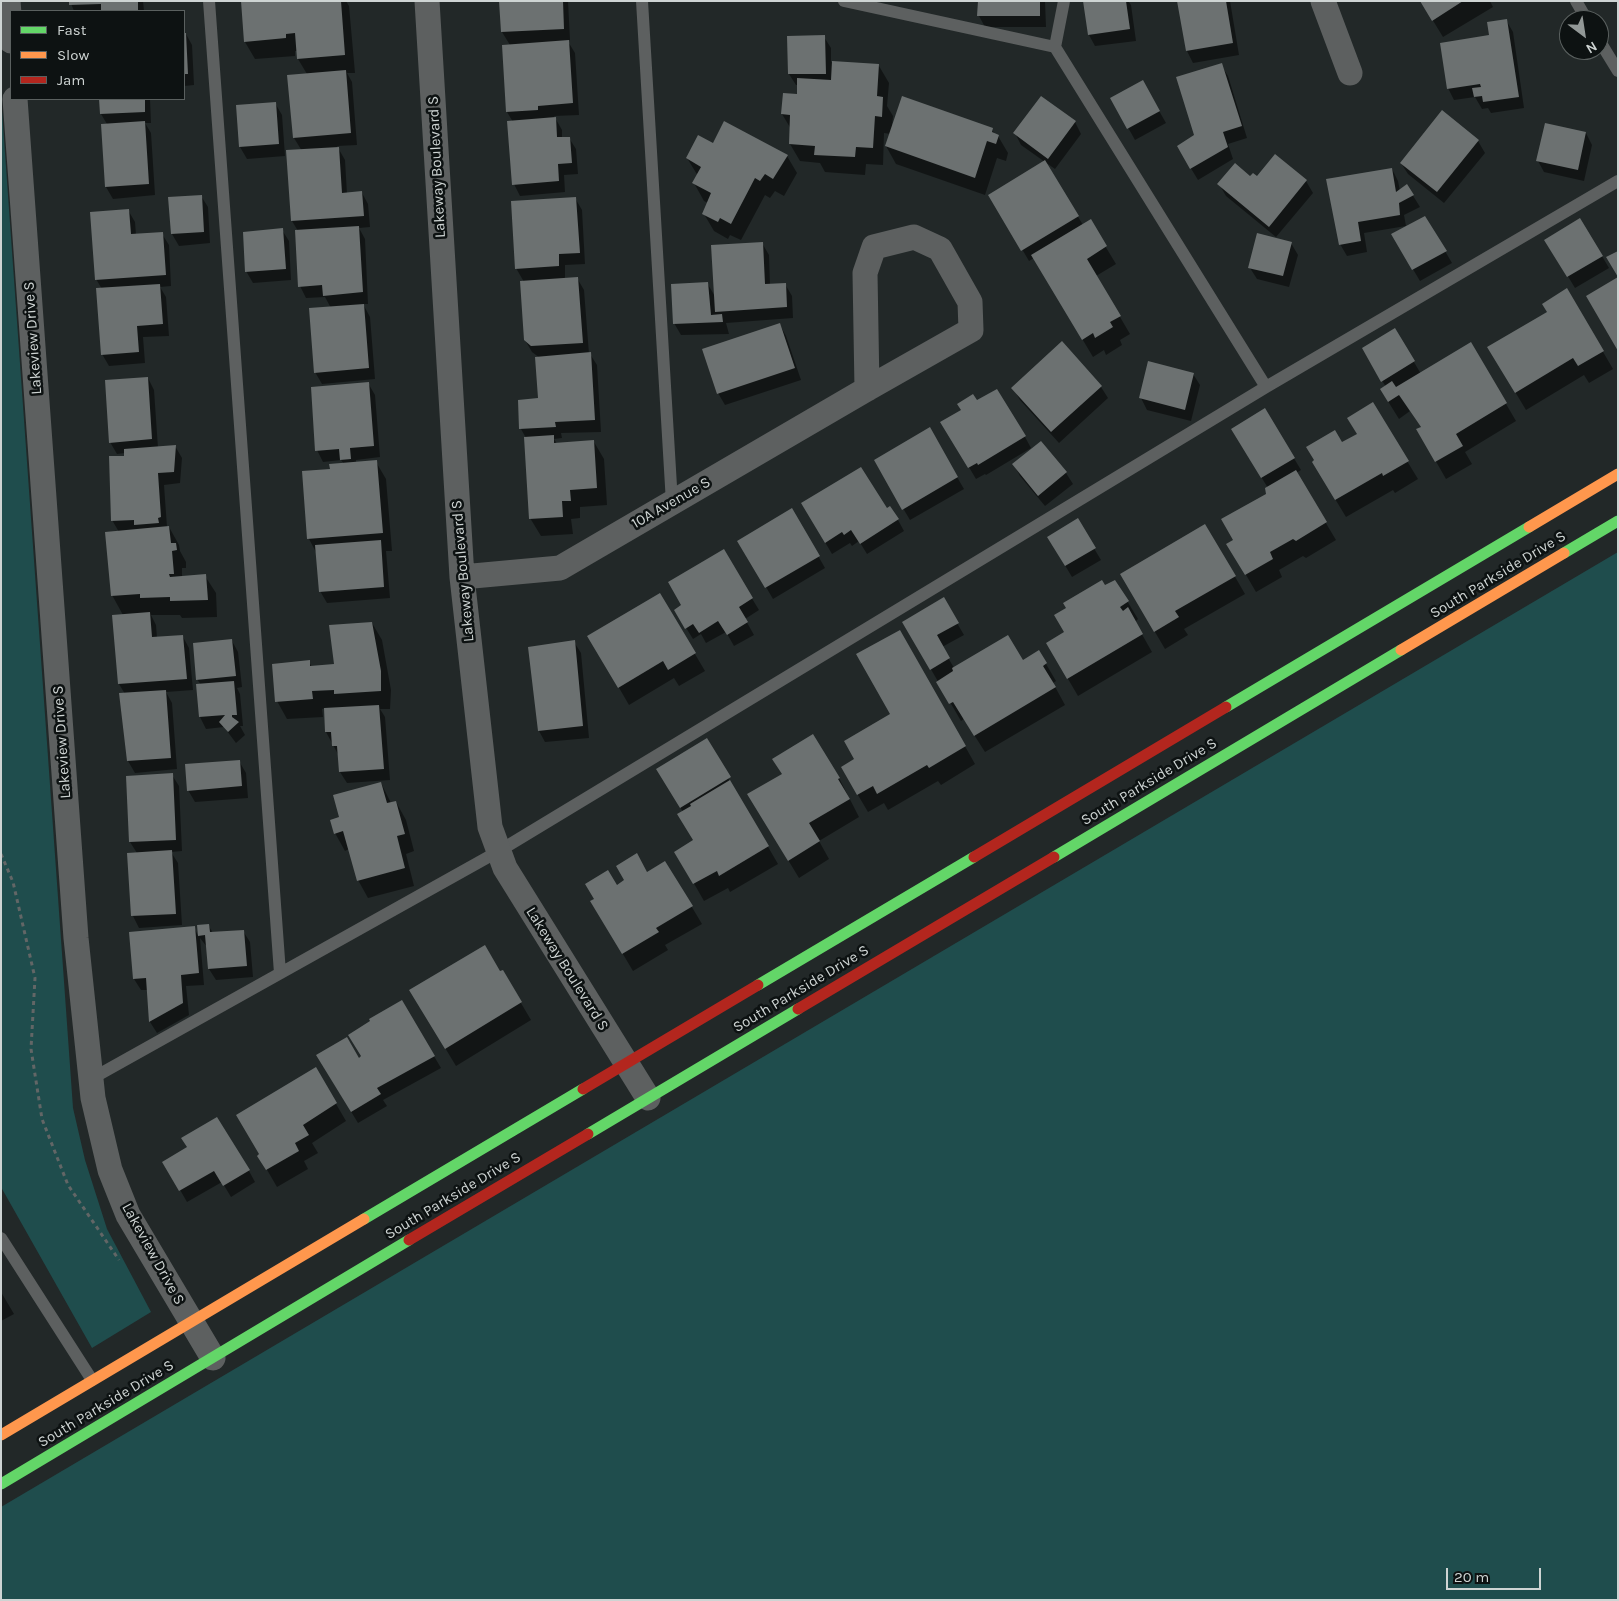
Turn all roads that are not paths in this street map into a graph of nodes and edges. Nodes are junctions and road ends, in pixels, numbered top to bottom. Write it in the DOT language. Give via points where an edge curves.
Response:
graph roads {
  1 [pos="8,1"];
  2 [pos="209,1"];
  3 [pos="428,1"];
  4 [pos="642,1"];
  5 [pos="844,1"];
  6 [pos="1064,1"];
  7 [pos="1323,1"];
  8 [pos="10,28"];
  9 [pos="1055,47"];
  10 [pos="1609,56"];
  11 [pos="1618,70"];
  12 [pos="1350,73"];
  13 [pos="15,100"];
  14 [pos="1618,181"];
  15 [pos="1266,387"];
  16 [pos="867,389"];
  17 [pos="1618,474"];
  18 [pos="672,503"];
  19 [pos="1618,521"];
  20 [pos="462,577"];
  21 [pos="498,851"];
  22 [pos="280,974"];
  23 [pos="626,1064"];
  24 [pos="91,1079"];
  25 [pos="648,1098"];
  26 [pos="1,1238"];
  27 [pos="191,1321"];
  28 [pos="213,1358"];
  29 [pos="92,1380"];
  30 [pos="1,1435"];
  31 [pos="1,1484"];
  1 -- 8 [label="street"];
  2 -- 22 [label="lane"];
  3 -- 20 [label="street, Lakeway Boulevard S"];
  4 -- 18 [label="lane"];
  5 -- 9 [label="lane"];
  6 -- 9 [label="lane"];
  7 -- 12 [label="street"];
  9 -- 15 [label="lane"];
  10 -- 11 [label="lane"];
  13 -- 24 [label="street, Lakeview Drive S" via="76,938"];
  14 -- 15 [label="lane"];
  15 -- 21 [label="lane"];
  16 -- 16 [label="street, 10A Avenue S" via="971,330 970,302 940,249 914,237 874,247 865,273"];
  16 -- 18 [label="street, 10A Avenue S"];
  17 -- 23 [label="main road, South Parkside Drive S"];
  18 -- 20 [label="street, 10A Avenue S" via="560,568"];
  19 -- 25 [label="main road, South Parkside Drive S"];
  20 -- 21 [label="street, Lakeway Boulevard S" via="490,827"];
  21 -- 22 [label="lane"];
  21 -- 23 [label="street, Lakeway Boulevard S" via="505,868"];
  22 -- 24 [label="lane"];
  23 -- 25 [label="street, Lakeway Boulevard S"];
  23 -- 27 [label="main road, South Parkside Drive S"];
  24 -- 27 [label="street, Lakeview Drive S" via="110,1170 128,1215"];
  25 -- 28 [label="main road, South Parkside Drive S"];
  26 -- 29 [label="lane"];
  27 -- 28 [label="street, Lakeview Drive S"];
  27 -- 29 [label="main road, South Parkside Drive S"];
  28 -- 31 [label="main road, South Parkside Drive S"];
  29 -- 30 [label="main road, South Parkside Drive S"];
}
